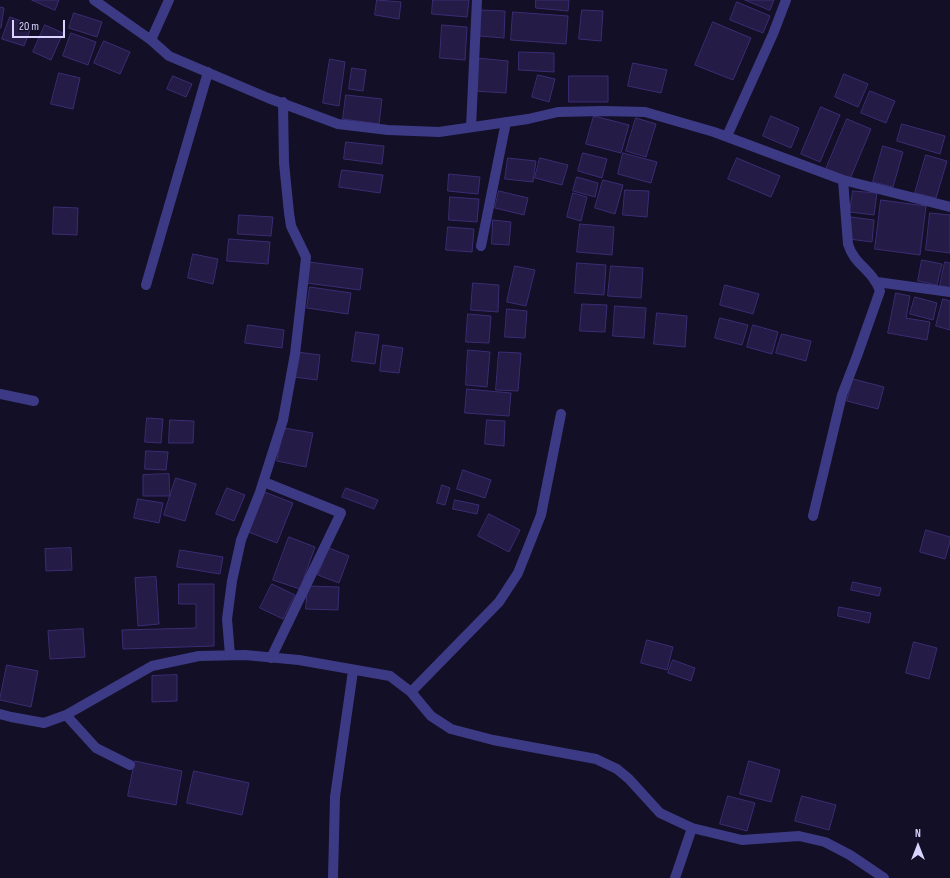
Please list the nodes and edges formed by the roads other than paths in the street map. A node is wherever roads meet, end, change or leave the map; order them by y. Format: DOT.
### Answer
graph roads {
  1 [pos="94,0"];
  2 [pos="169,0"];
  3 [pos="477,0"];
  4 [pos="786,0"];
  5 [pos="151,40"];
  6 [pos="208,72"];
  7 [pos="283,102"];
  8 [pos="506,122"];
  9 [pos="471,127"];
  10 [pos="727,136"];
  11 [pos="844,180"];
  12 [pos="950,207"];
  13 [pos="481,246"];
  14 [pos="877,282"];
  15 [pos="146,285"];
  16 [pos="950,292"];
  17 [pos="0,394"];
  18 [pos="34,401"];
  19 [pos="561,414"];
  20 [pos="264,482"];
  21 [pos="813,516"];
  22 [pos="230,655"];
  23 [pos="271,658"];
  24 [pos="353,671"];
  25 [pos="411,692"];
  26 [pos="0,714"];
  27 [pos="66,715"];
  28 [pos="130,765"];
  29 [pos="692,828"];
  30 [pos="333,878"];
  31 [pos="675,878"];
  32 [pos="884,878"];
  1 -- 5 [label="street"];
  2 -- 5 [label="street"];
  3 -- 9 [label="street"];
  4 -- 10 [label="street"];
  5 -- 6 [label="street"];
  6 -- 7 [label="street"];
  6 -- 15 [label="street"];
  7 -- 9 [label="street"];
  7 -- 20 [label="street"];
  8 -- 9 [label="street"];
  8 -- 10 [label="street"];
  8 -- 13 [label="street"];
  10 -- 11 [label="street"];
  11 -- 12 [label="street"];
  11 -- 14 [label="street"];
  14 -- 16 [label="street"];
  14 -- 21 [label="street"];
  17 -- 18 [label="street"];
  19 -- 25 [label="street"];
  20 -- 22 [label="street"];
  20 -- 23 [label="street"];
  22 -- 23 [label="street"];
  22 -- 27 [label="street"];
  23 -- 24 [label="street"];
  24 -- 25 [label="street"];
  24 -- 30 [label="street"];
  25 -- 29 [label="street"];
  26 -- 27 [label="street"];
  27 -- 28 [label="street"];
  29 -- 31 [label="street"];
  29 -- 32 [label="street"];
}
